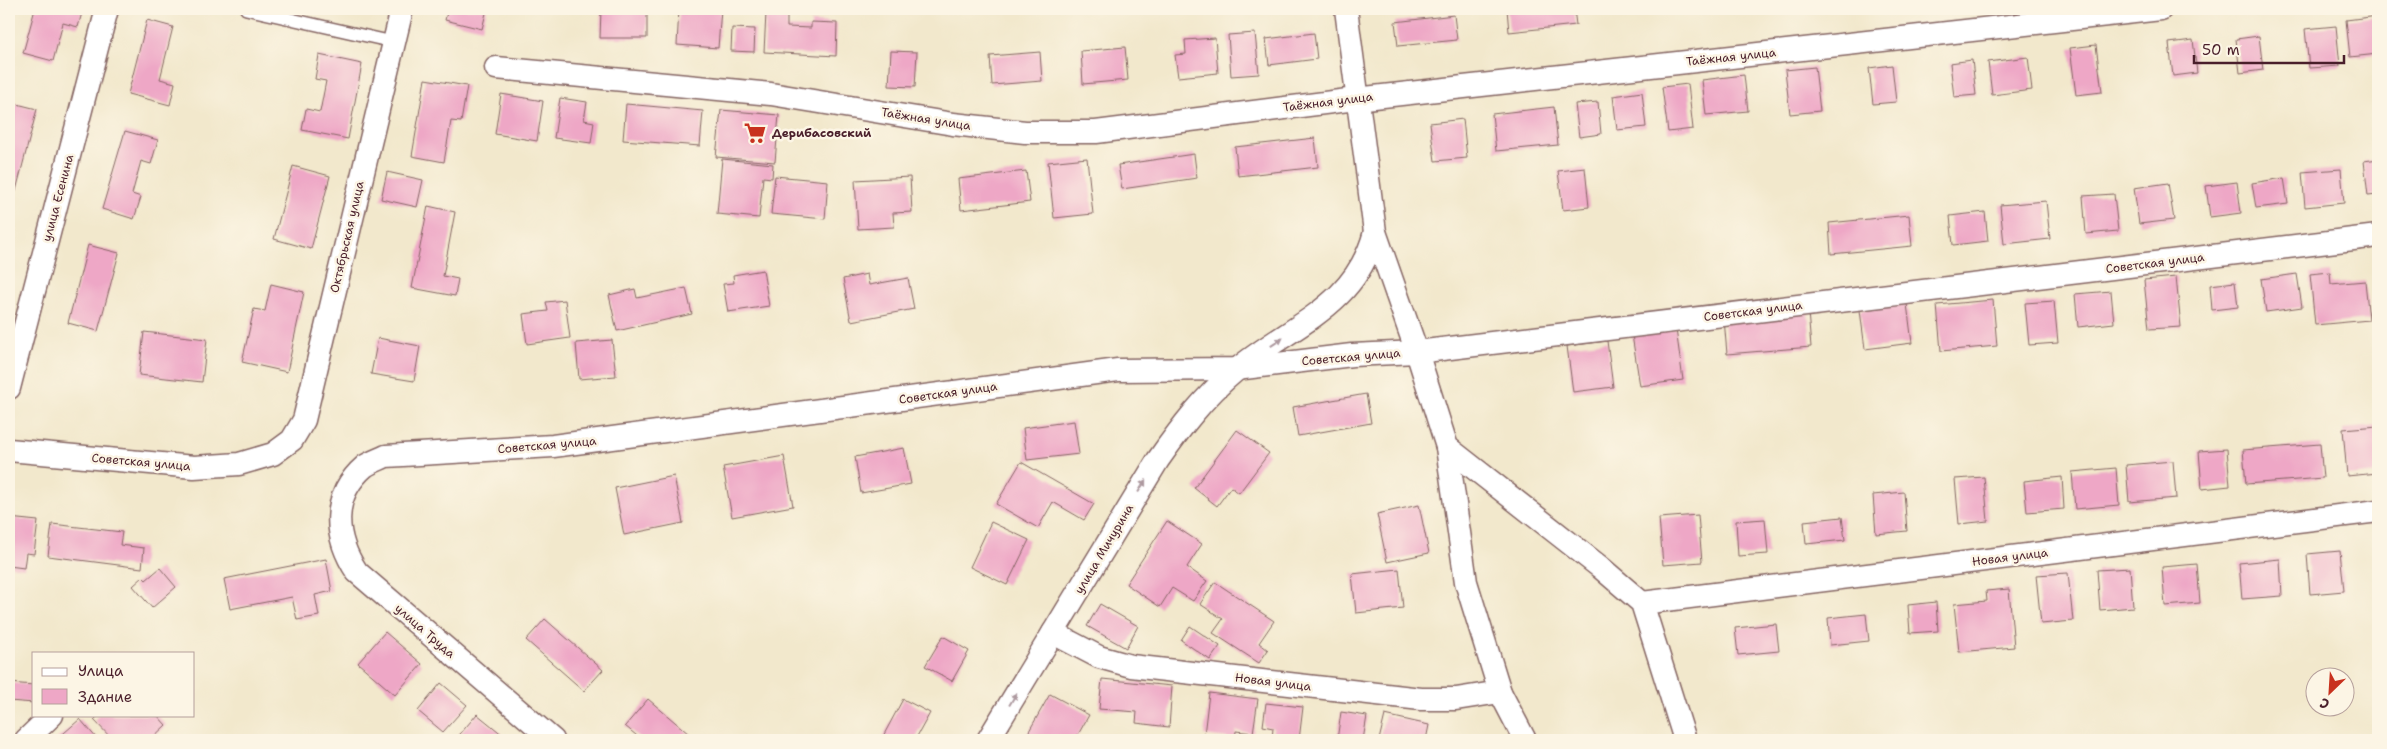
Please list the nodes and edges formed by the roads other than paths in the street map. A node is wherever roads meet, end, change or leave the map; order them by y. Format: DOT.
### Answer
graph roads {
  1 [pos="107,9"];
  2 [pos="246,9"];
  3 [pos="402,9"];
  4 [pos="1346,9"];
  5 [pos="2161,9"];
  6 [pos="393,42"];
  7 [pos="496,68"];
  8 [pos="1356,99"];
  9 [pos="1375,232"];
  10 [pos="2378,236"];
  11 [pos="1417,352"];
  12 [pos="1236,370"];
  13 [pos="9,388"];
  14 [pos="1446,447"];
  15 [pos="9,450"];
  16 [pos="273,454"];
  17 [pos="342,499"];
  18 [pos="2378,511"];
  19 [pos="1642,603"];
  20 [pos="1053,633"];
  21 [pos="1500,692"];
  22 [pos="51,716"];
  23 [pos="26,740"];
  24 [pos="553,740"];
  25 [pos="988,740"];
  26 [pos="1525,740"];
  27 [pos="1685,740"];
  1 -- 13 [label="street, улица Есенина"];
  2 -- 6 [label="lane"];
  3 -- 6 [label="street, Октябрьская улица"];
  4 -- 8 [label="street"];
  5 -- 8 [label="street, Таёжная улица"];
  6 -- 16 [label="street, Октябрьская улица"];
  7 -- 8 [label="street, Таёжная улица"];
  8 -- 9 [label="street"];
  9 -- 11 [label="street"];
  12 -- 9 [label="street, улица Мичурина, one-way"];
  10 -- 11 [label="street, Советская улица"];
  11 -- 12 [label="street, Советская улица"];
  11 -- 14 [label="street"];
  12 -- 17 [label="street, Советская улица"];
  20 -- 12 [label="street, улица Мичурина, one-way"];
  14 -- 19 [label="street"];
  14 -- 21 [label="street"];
  15 -- 16 [label="street, Советская улица"];
  17 -- 24 [label="street, улица Труда"];
  18 -- 19 [label="street, Новая улица"];
  19 -- 27 [label="street"];
  20 -- 21 [label="street, Новая улица"];
  25 -- 20 [label="street, улица Мичурина, one-way"];
  21 -- 26 [label="street"];
  22 -- 23 [label="street"];
}
